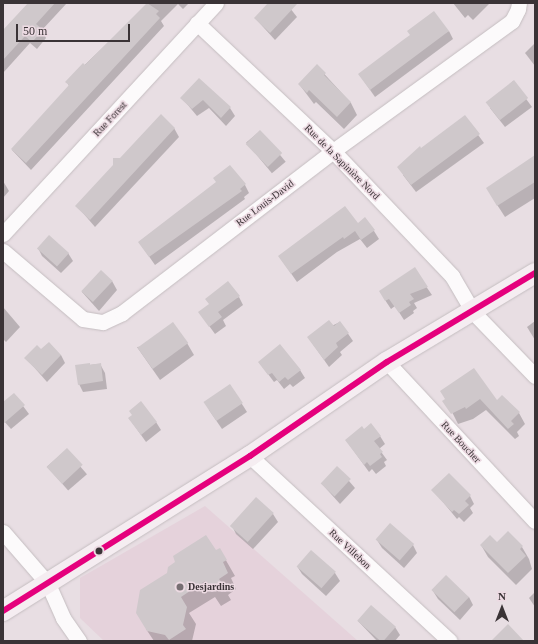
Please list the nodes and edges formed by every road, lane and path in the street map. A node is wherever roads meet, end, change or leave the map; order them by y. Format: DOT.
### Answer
graph roads {
  1 [pos="216,3"];
  2 [pos="519,3"];
  3 [pos="197,23"];
  4 [pos="333,151"];
  5 [pos="3,234"];
  6 [pos="3,251"];
  7 [pos="535,273"];
  8 [pos="473,312"];
  9 [pos="387,362"];
  10 [pos="535,376"];
  11 [pos="250,456"];
  12 [pos="535,521"];
  13 [pos="3,532"];
  14 [pos="48,584"];
  15 [pos="3,611"];
  16 [pos="79,641"];
  17 [pos="450,641"];
  1 -- 3 [label="street, Rue Forest"];
  2 -- 4 [label="street, Rue Louis-David"];
  3 -- 4 [label="street, Rue de la Sapinière Nord"];
  3 -- 5 [label="street, Rue Forest"];
  4 -- 6 [label="street, Rue Louis-David"];
  4 -- 8 [label="street, Rue de la Sapinière Nord"];
  7 -- 8 [label="main road"];
  8 -- 9 [label="main road"];
  8 -- 10 [label="street, Rue de la Sapinière Nord"];
  9 -- 11 [label="main road"];
  9 -- 12 [label="street, Rue Boucher"];
  11 -- 14 [label="main road"];
  11 -- 17 [label="street, Rue Villebon"];
  13 -- 14 [label="street"];
  14 -- 15 [label="main road"];
  14 -- 16 [label="street"];
}
